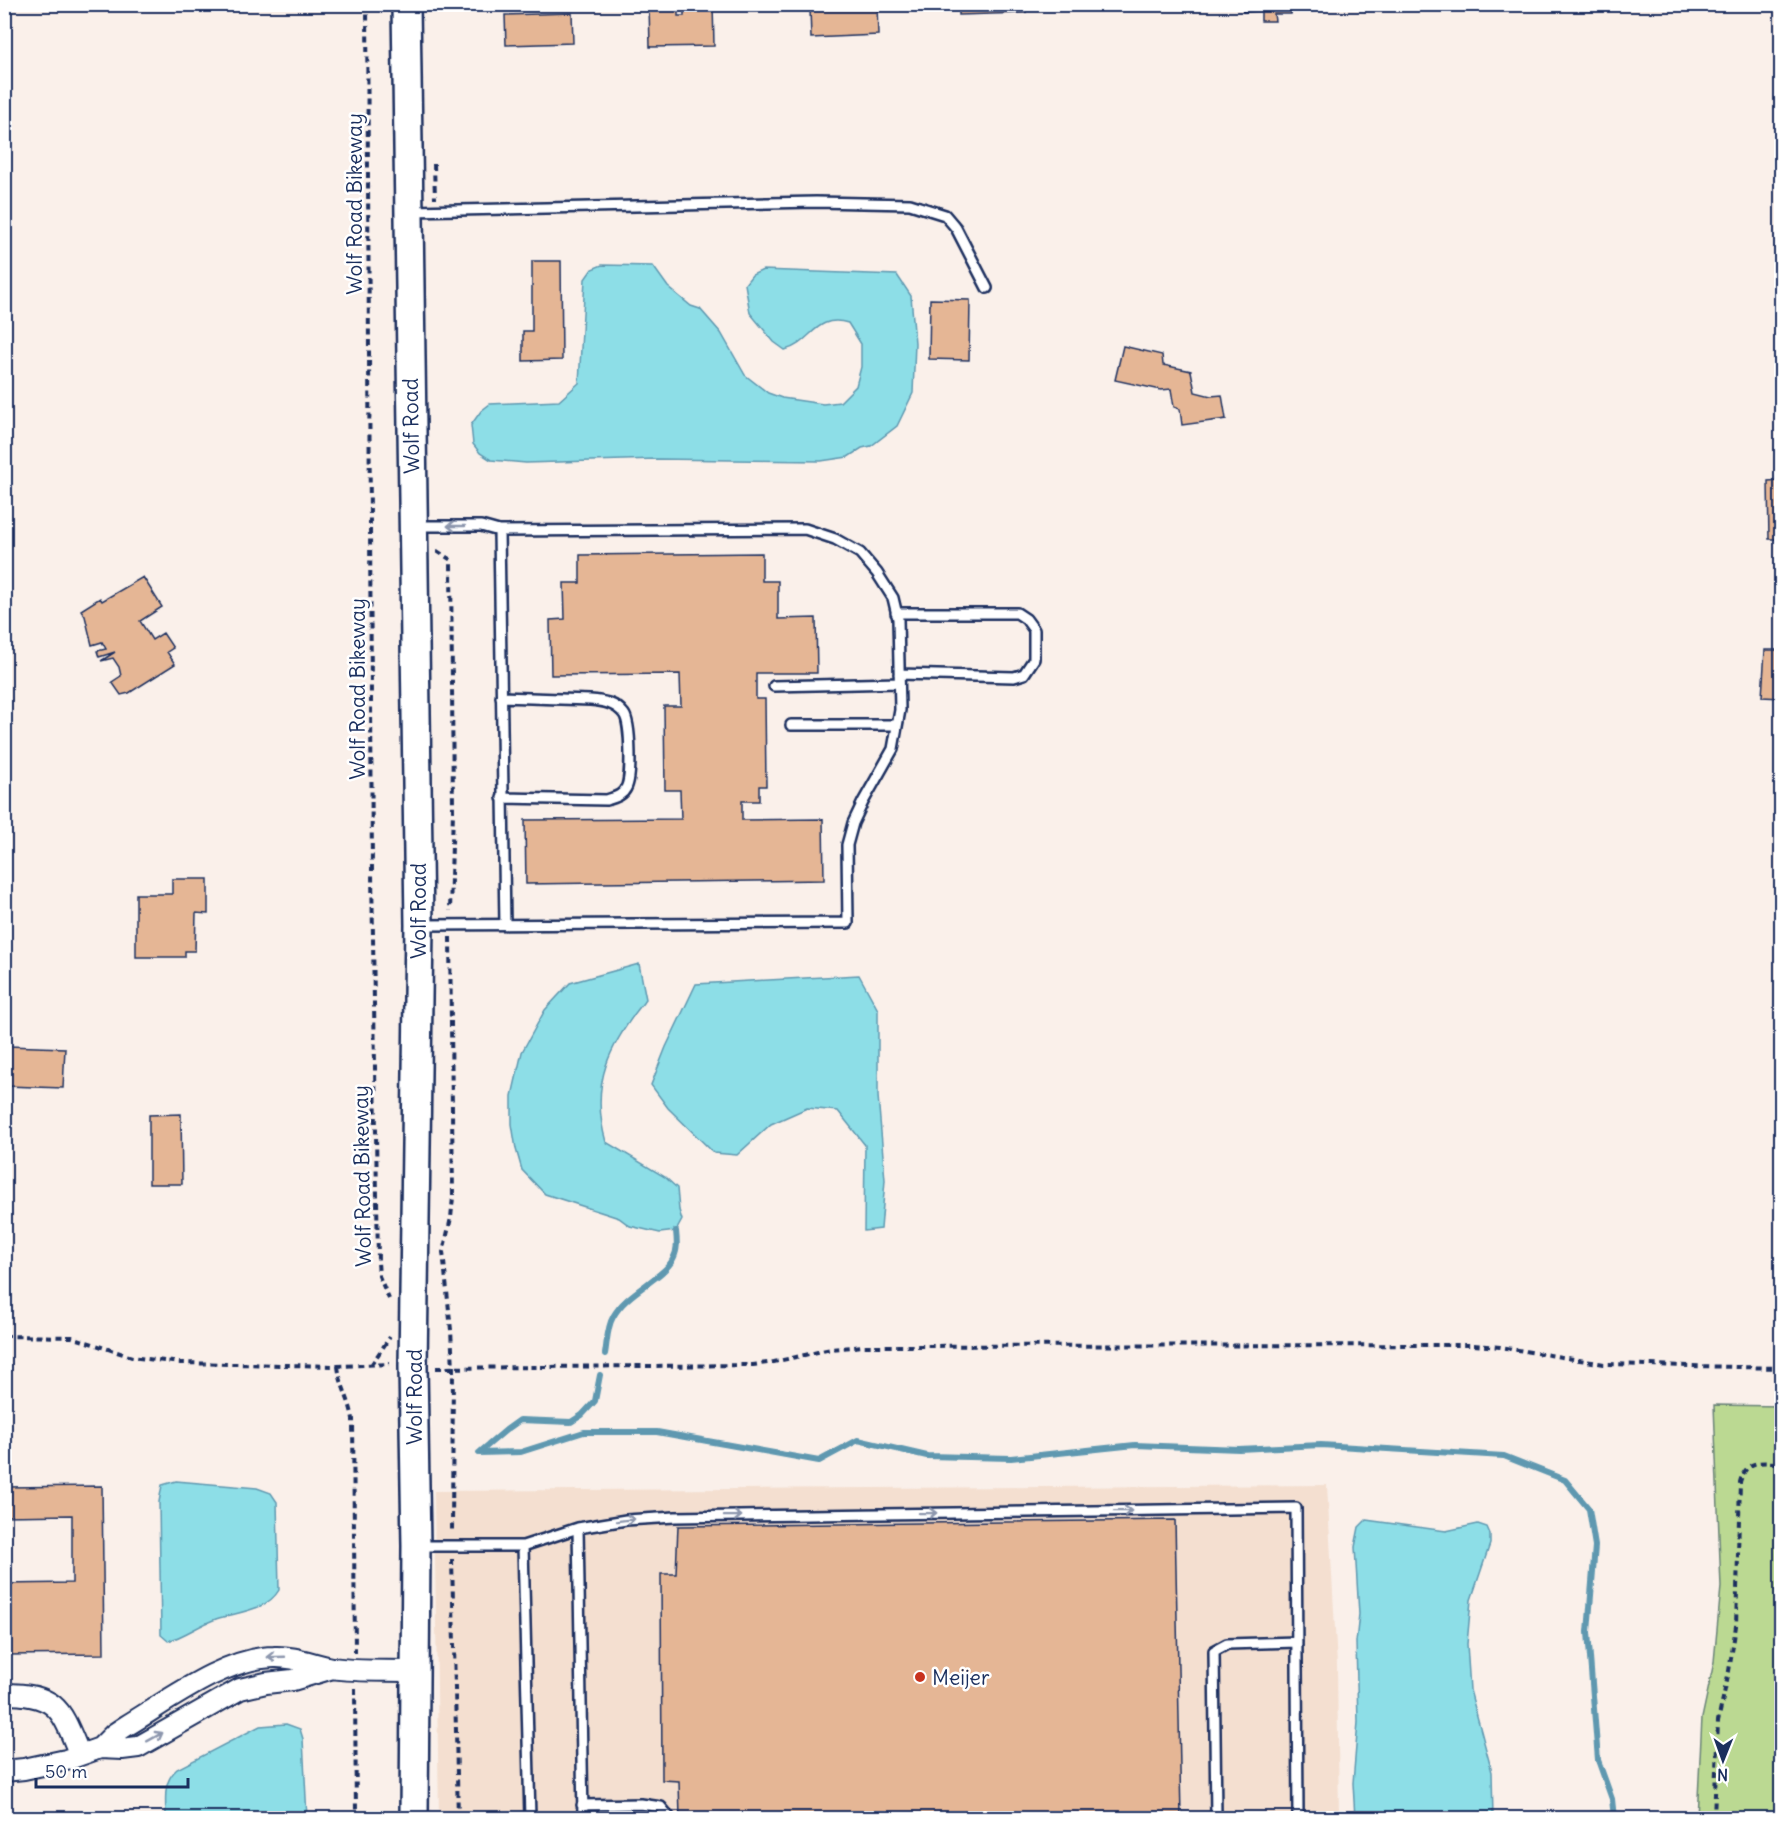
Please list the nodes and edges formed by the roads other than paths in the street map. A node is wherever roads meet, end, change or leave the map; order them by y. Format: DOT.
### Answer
graph roads {
  1 [pos="406,4"];
  2 [pos="408,212"];
  3 [pos="987,288"];
  4 [pos="413,526"];
  5 [pos="499,531"];
  6 [pos="896,613"];
  7 [pos="899,679"];
  8 [pos="774,686"];
  9 [pos="501,697"];
  10 [pos="791,725"];
  11 [pos="897,725"];
  12 [pos="502,798"];
  13 [pos="505,924"];
  14 [pos="419,925"];
  15 [pos="578,1528"];
  16 [pos="416,1546"];
  17 [pos="524,1546"];
  18 [pos="1297,1642"];
  19 [pos="414,1671"];
  20 [pos="4,1694"];
  21 [pos="80,1755"];
  22 [pos="4,1771"];
  23 [pos="582,1805"];
  24 [pos="414,1818"];
  25 [pos="530,1818"];
  26 [pos="583,1818"];
  27 [pos="670,1818"];
  28 [pos="1216,1818"];
  29 [pos="1298,1818"];
  1 -- 2 [label="main road, Wolf Road"];
  2 -- 3 [label="lane"];
  2 -- 4 [label="main road, Wolf Road"];
  5 -- 4 [label="lane, one-way"];
  4 -- 14 [label="main road, Wolf Road"];
  5 -- 6 [label="lane"];
  5 -- 9 [label="lane"];
  6 -- 7 [label="lane"];
  6 -- 7 [label="lane"];
  7 -- 8 [label="lane"];
  7 -- 11 [label="lane"];
  9 -- 12 [label="lane"];
  9 -- 12 [label="lane"];
  10 -- 11 [label="lane"];
  11 -- 13 [label="lane"];
  12 -- 13 [label="lane"];
  13 -- 14 [label="lane"];
  14 -- 16 [label="main road, Wolf Road"];
  15 -- 17 [label="lane"];
  15 -- 18 [label="lane, one-way"];
  15 -- 23 [label="lane"];
  16 -- 17 [label="lane"];
  16 -- 19 [label="main road, Wolf Road"];
  17 -- 25 [label="lane"];
  18 -- 28 [label="lane"];
  18 -- 29 [label="lane"];
  19 -- 21 [label="street"];
  19 -- 24 [label="main road, Wolf Road"];
  20 -- 21 [label="street"];
  21 -- 22 [label="street"];
  23 -- 26 [label="lane"];
  23 -- 27 [label="lane"];
}
